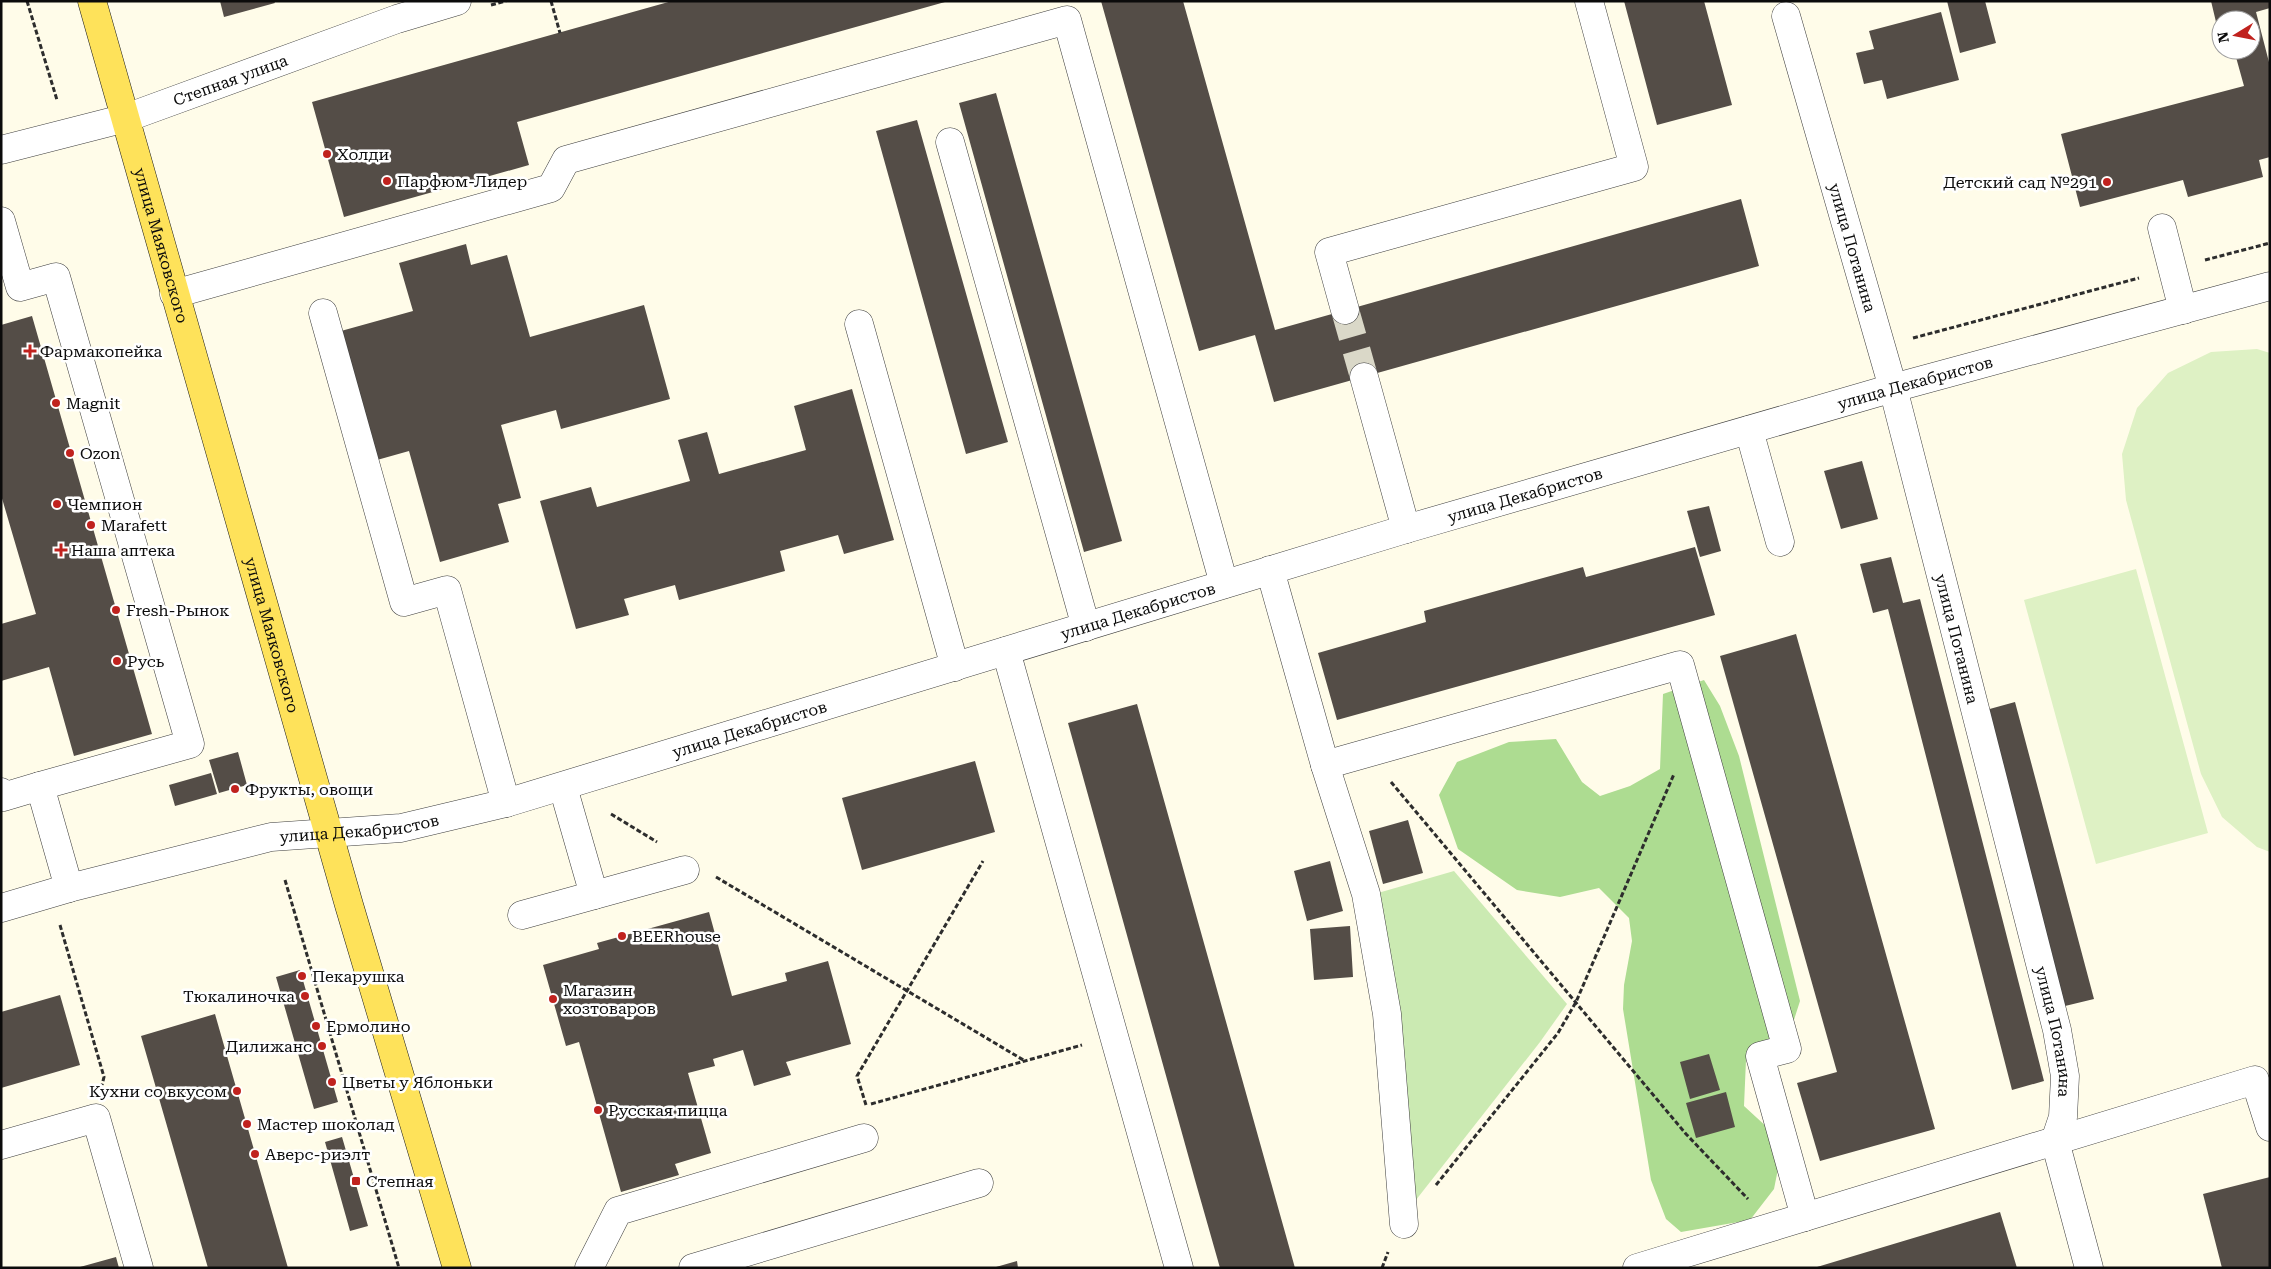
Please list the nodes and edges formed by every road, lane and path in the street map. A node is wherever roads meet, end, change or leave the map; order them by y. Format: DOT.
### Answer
graph roads {
  1 [pos="26,1"];
  2 [pos="92,1"];
  3 [pos="457,1"];
  4 [pos="551,1"];
  5 [pos="1589,1"];
  6 [pos="394,10"];
  7 [pos="1786,16"];
  8 [pos="560,32"];
  9 [pos="126,118"];
  10 [pos="66,135"];
  11 [pos="950,142"];
  12 [pos="1,150"];
  13 [pos="1,222"];
  14 [pos="2162,228"];
  15 [pos="2270,243"];
  16 [pos="2173,269"];
  17 [pos="2270,286"];
  18 [pos="11,290"];
  19 [pos="174,294"];
  20 [pos="1346,310"];
  21 [pos="2183,310"];
  22 [pos="323,313"];
  23 [pos="859,324"];
  24 [pos="1881,346"];
  25 [pos="1364,377"];
  26 [pos="1893,388"];
  27 [pos="1749,430"];
  28 [pos="1406,529"];
  29 [pos="1780,542"];
  30 [pos="1270,570"];
  31 [pos="1224,584"];
  32 [pos="1086,627"];
  33 [pos="1006,651"];
  34 [pos="954,667"];
  35 [pos="1696,723"];
  36 [pos="1367,753"];
  37 [pos="1325,765"];
  38 [pos="40,786"];
  39 [pos="563,787"];
  40 [pos="1,792"];
  41 [pos="506,803"];
  42 [pos="611,814"];
  43 [pos="328,834"];
  44 [pos="660,843"];
  45 [pos="983,861"];
  46 [pos="698,872"];
  47 [pos="285,880"];
  48 [pos="60,890"];
  49 [pos="594,896"];
  50 [pos="1,908"];
  51 [pos="522,915"];
  52 [pos="907,990"];
  53 [pos="1576,1002"];
  54 [pos="1114,1036"];
  55 [pos="1025,1061"];
  56 [pos="104,1077"];
  57 [pos="866,1105"];
  58 [pos="858,1108"];
  59 [pos="2270,1127"];
  60 [pos="864,1138"];
  61 [pos="2055,1141"];
  62 [pos="1,1145"];
  63 [pos="979,1183"];
  64 [pos="1805,1217"];
  65 [pos="1404,1224"];
  66 [pos="1774,1226"];
  67 [pos="139,1268"];
  68 [pos="399,1268"];
  69 [pos="457,1268"];
  70 [pos="589,1268"];
  71 [pos="693,1268"];
  72 [pos="1179,1268"];
  73 [pos="1382,1268"];
  74 [pos="1638,1268"];
  75 [pos="2089,1268"];
  1 -- 10 [label="path"];
  2 -- 9 [label="main road, улица Маяковского"];
  3 -- 6 [label="street, Степная улица"];
  4 -- 8 [label="path"];
  5 -- 20 [label="street"];
  6 -- 9 [label="street, Степная улица"];
  7 -- 24 [label="street, улица Потанина"];
  9 -- 10 [label="street, Степная улица"];
  9 -- 19 [label="main road, улица Маяковского"];
  10 -- 12 [label="street, Степная улица"];
  11 -- 32 [label="street"];
  13 -- 18 [label="street"];
  14 -- 16 [label="street"];
  15 -- 16 [label="path"];
  16 -- 21 [label="street"];
  16 -- 24 [label="path"];
  17 -- 21 [label="street, улица Декабристов"];
  18 -- 38 [label="street"];
  19 -- 31 [label="street"];
  19 -- 43 [label="main road, улица Маяковского"];
  21 -- 26 [label="street, улица Декабристов"];
  22 -- 41 [label="street"];
  23 -- 34 [label="street"];
  24 -- 26 [label="street, улица Потанина"];
  25 -- 28 [label="street"];
  26 -- 27 [label="street, улица Декабристов"];
  26 -- 61 [label="street, улица Потанина"];
  27 -- 28 [label="street, улица Декабристов"];
  27 -- 29 [label="street"];
  28 -- 30 [label="street, улица Декабристов"];
  30 -- 31 [label="street, улица Декабристов"];
  30 -- 37 [label="street"];
  31 -- 32 [label="street, улица Декабристов"];
  32 -- 33 [label="street, улица Декабристов"];
  33 -- 34 [label="street, улица Декабристов"];
  33 -- 54 [label="street"];
  34 -- 39 [label="street, улица Декабристов"];
  35 -- 36 [label="street"];
  35 -- 53 [label="path"];
  35 -- 64 [label="street"];
  36 -- 37 [label="street"];
  36 -- 53 [label="path"];
  37 -- 65 [label="street"];
  38 -- 40 [label="street"];
  38 -- 48 [label="street"];
  39 -- 41 [label="street, улица Декабристов"];
  39 -- 49 [label="street"];
  41 -- 43 [label="street, улица Декабристов"];
  42 -- 44 [label="path"];
  43 -- 48 [label="street, улица Декабристов"];
  43 -- 69 [label="main road, улица Маяковского"];
  45 -- 52 [label="path"];
  46 -- 49 [label="street"];
  46 -- 52 [label="path"];
  47 -- 68 [label="path"];
  48 -- 50 [label="street, улица Декабристов"];
  48 -- 56 [label="path"];
  49 -- 51 [label="street"];
  52 -- 55 [label="path"];
  52 -- 57 [label="path"];
  53 -- 65 [label="path"];
  53 -- 66 [label="path"];
  54 -- 55 [label="path"];
  54 -- 72 [label="street"];
  55 -- 57 [label="path"];
  57 -- 58 [label="path"];
  59 -- 61 [label="street"];
  60 -- 70 [label="street"];
  61 -- 64 [label="street"];
  61 -- 75 [label="street"];
  62 -- 67 [label="street"];
  63 -- 71 [label="street"];
  64 -- 66 [label="street"];
  65 -- 73 [label="path"];
  66 -- 74 [label="street"];
}
